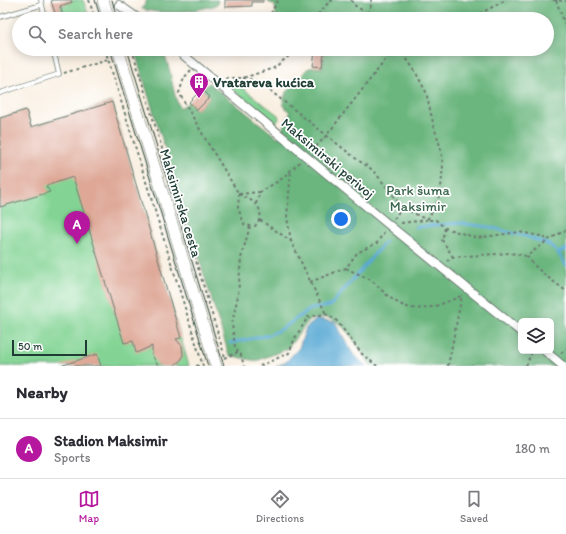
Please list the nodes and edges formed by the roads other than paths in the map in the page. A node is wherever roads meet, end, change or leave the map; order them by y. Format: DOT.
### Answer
graph roads {
  1 [pos="103,0"];
  2 [pos="41,2"];
  3 [pos="119,5"];
  4 [pos="15,12"];
  5 [pos="43,12"];
  6 [pos="107,12"];
  7 [pos="129,12"];
  8 [pos="12,13"];
  9 [pos="0,18"];
  10 [pos="55,56"];
  11 [pos="120,56"];
  12 [pos="184,56"];
  13 [pos="0,93"];
  14 [pos="518,330"];
  15 [pos="549,354"];
  16 [pos="216,366"];
  17 [pos="563,366"];
  1 -- 6 [label="main road"];
  2 -- 4 [label="lane"];
  2 -- 5 [label="lane"];
  3 -- 7 [label="street"];
  8 -- 9 [label="lane"];
  10 -- 13 [label="lane"];
  11 -- 16 [label="main road, Maksimirska cesta"];
  12 -- 14 [label="street, Maksimirski perivoj"];
  15 -- 17 [label="street"];
}
